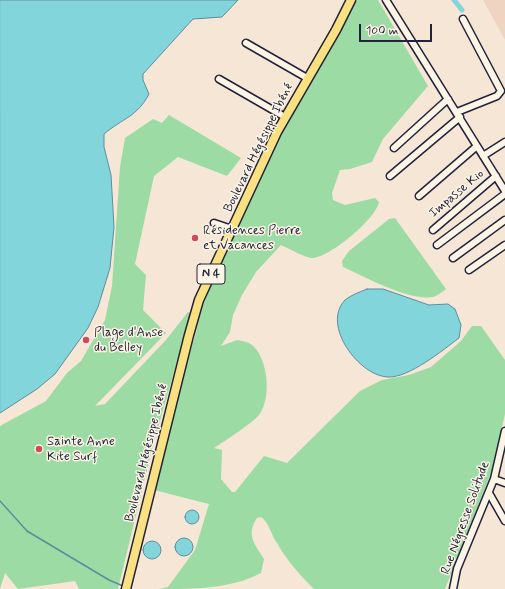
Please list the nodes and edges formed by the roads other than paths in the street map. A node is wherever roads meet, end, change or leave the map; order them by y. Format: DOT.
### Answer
graph roads {
  1 [pos="351,0"];
  2 [pos="386,0"];
  3 [pos="463,19"];
  4 [pos="246,43"];
  5 [pos="307,78"];
  6 [pos="219,79"];
  7 [pos="448,99"];
  8 [pos="458,115"];
  9 [pos="285,117"];
  10 [pos="505,142"];
  11 [pos="477,146"];
  12 [pos="394,148"];
  13 [pos="483,156"];
  14 [pos="390,176"];
  15 [pos="496,176"];
  16 [pos="505,191"];
  17 [pos="505,194"];
  18 [pos="419,196"];
  19 [pos="505,220"];
  20 [pos="214,223"];
  21 [pos="232,229"];
  22 [pos="432,230"];
  23 [pos="437,245"];
  24 [pos="505,245"];
  25 [pos="453,258"];
  26 [pos="469,270"];
  27 [pos="505,430"];
  28 [pos="494,479"];
  29 [pos="505,483"];
  30 [pos="488,493"];
  31 [pos="505,520"];
  32 [pos="126,589"];
  33 [pos="453,589"];
  1 -- 5 [label="main road, Boulevard Hégésippe Ibéné / N 4"];
  2 -- 7 [label="street"];
  3 -- 8 [label="street"];
  4 -- 5 [label="street"];
  5 -- 9 [label="main road, Boulevard Hégésippe Ibéné / N 4"];
  6 -- 9 [label="street"];
  7 -- 8 [label="street"];
  7 -- 12 [label="street"];
  8 -- 11 [label="street"];
  8 -- 14 [label="street"];
  9 -- 21 [label="main road, Boulevard Hégésippe Ibéné / N 4"];
  10 -- 13 [label="street"];
  11 -- 13 [label="street"];
  11 -- 18 [label="street"];
  13 -- 15 [label="street"];
  15 -- 16 [label="street"];
  15 -- 22 [label="street, Impasse Kio"];
  17 -- 23 [label="street"];
  19 -- 25 [label="street"];
  20 -- 21 [label="street"];
  21 -- 32 [label="main road, Boulevard Hégésippe Ibéné / N 4"];
  24 -- 26 [label="street"];
  27 -- 28 [label="street, Rue Négresse Solitude"];
  28 -- 29 [label="street"];
  28 -- 30 [label="street, Rue Négresse Solitude"];
  30 -- 31 [label="street"];
  30 -- 33 [label="street, Rue Négresse Solitude"];
}
